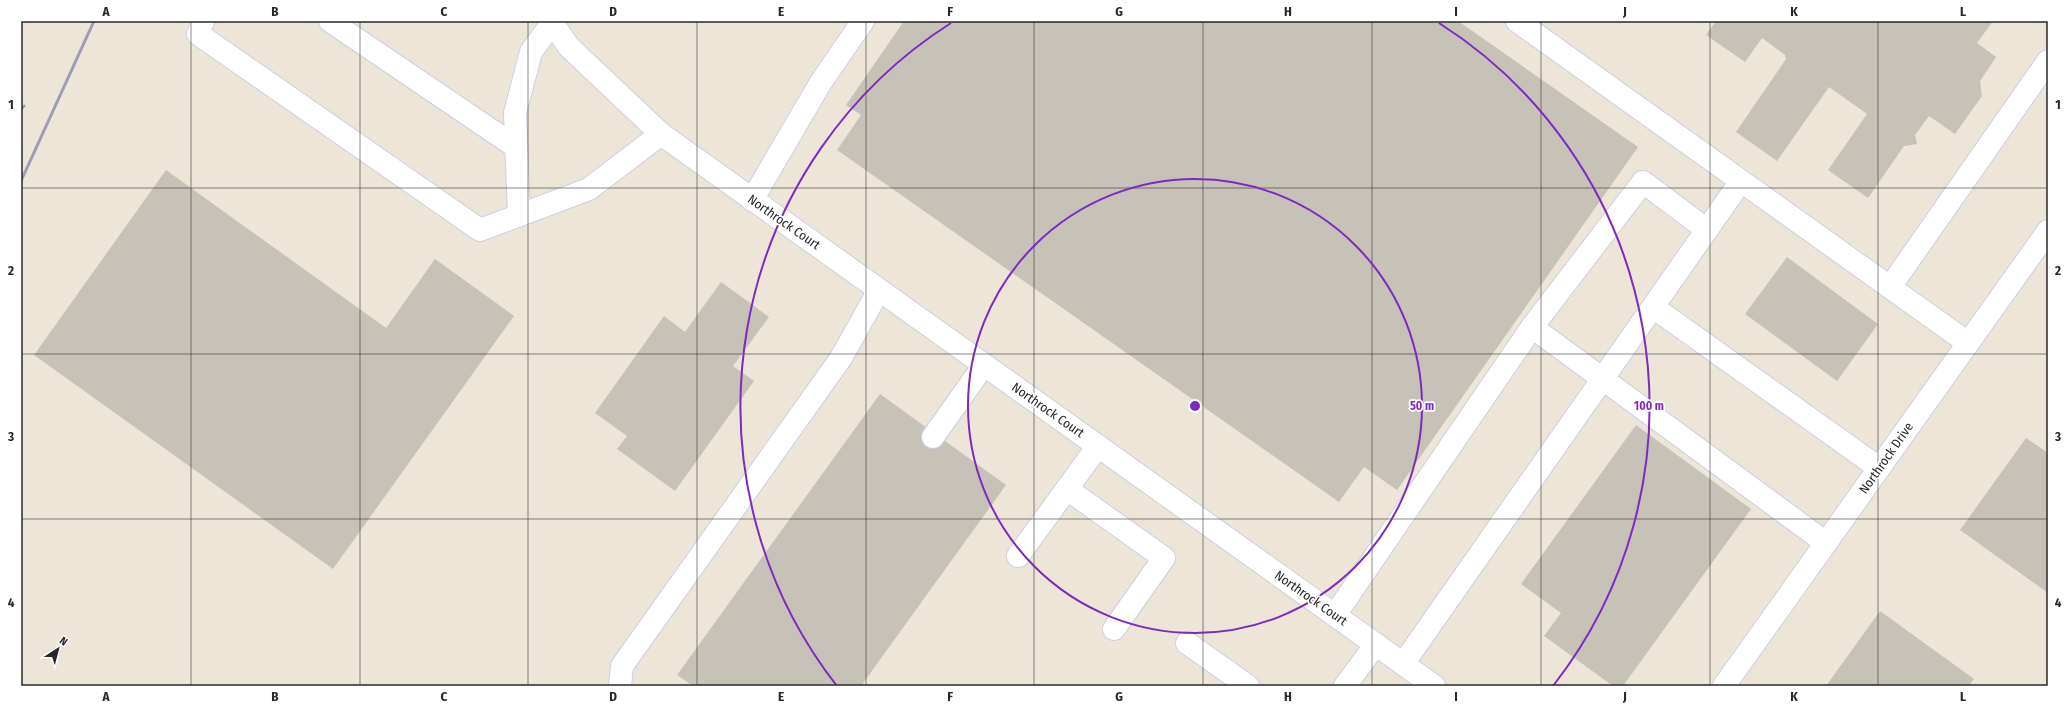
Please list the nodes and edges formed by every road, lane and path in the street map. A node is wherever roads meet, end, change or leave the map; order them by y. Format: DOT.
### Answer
graph roads {
  1 [pos="203,21"];
  2 [pos="330,21"];
  3 [pos="863,21"];
  4 [pos="1517,21"];
  5 [pos="552,22"];
  6 [pos="2048,61"];
  7 [pos="661,134"];
  8 [pos="516,147"];
  9 [pos="1741,181"];
  10 [pos="752,200"];
  11 [pos="519,215"];
  12 [pos="1707,230"];
  13 [pos="2048,231"];
  14 [pos="1890,287"];
  15 [pos="879,290"];
  16 [pos="1653,307"];
  17 [pos="1532,327"];
  18 [pos="1968,343"];
  19 [pos="984,365"];
  20 [pos="1603,379"];
  21 [pos="933,437"];
  22 [pos="1098,446"];
  23 [pos="1879,468"];
  24 [pos="1066,489"];
  25 [pos="1826,543"];
  26 [pos="1018,556"];
  27 [pos="1335,615"];
  28 [pos="1114,629"];
  29 [pos="1187,643"];
  30 [pos="1376,644"];
  31 [pos="1403,664"];
  32 [pos="620,686"];
  33 [pos="1248,686"];
  34 [pos="1346,686"];
  35 [pos="1434,686"];
  36 [pos="1724,686"];
  1 -- 11 [label="street"];
  2 -- 8 [label="street"];
  3 -- 10 [label="street"];
  4 -- 9 [label="street"];
  5 -- 7 [label="street, Northrock Court"];
  5 -- 8 [label="street"];
  6 -- 14 [label="street"];
  7 -- 10 [label="street, Northrock Court"];
  7 -- 11 [label="street"];
  8 -- 11 [label="street"];
  9 -- 12 [label="street"];
  9 -- 14 [label="street"];
  10 -- 15 [label="street, Northrock Court"];
  12 -- 16 [label="street"];
  12 -- 17 [label="street"];
  13 -- 18 [label="street, Northrock Drive"];
  14 -- 18 [label="street"];
  15 -- 19 [label="street, Northrock Court"];
  15 -- 32 [label="street"];
  16 -- 20 [label="street"];
  16 -- 23 [label="street"];
  17 -- 20 [label="street"];
  17 -- 27 [label="street"];
  18 -- 23 [label="street, Northrock Drive"];
  19 -- 21 [label="street"];
  19 -- 22 [label="street, Northrock Court"];
  20 -- 25 [label="street"];
  20 -- 31 [label="street"];
  22 -- 24 [label="street"];
  22 -- 27 [label="street, Northrock Court"];
  23 -- 25 [label="street, Northrock Drive"];
  24 -- 26 [label="street"];
  24 -- 28 [label="street"];
  25 -- 36 [label="street, Northrock Drive"];
  27 -- 30 [label="street, Northrock Court"];
  29 -- 33 [label="street"];
  30 -- 31 [label="street, Northrock Court"];
  30 -- 34 [label="street"];
  31 -- 35 [label="street, Northrock Court"];
}
